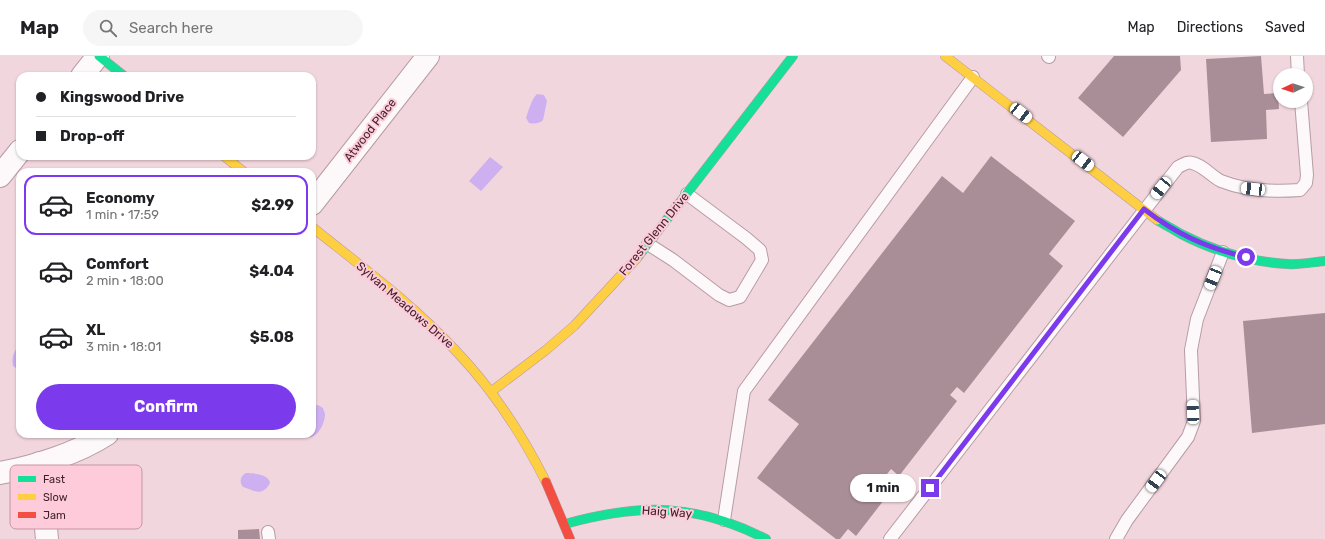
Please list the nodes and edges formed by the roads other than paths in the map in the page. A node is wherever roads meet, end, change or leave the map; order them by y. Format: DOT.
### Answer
graph roads {
  1 [pos="98,56"];
  2 [pos="428,56"];
  3 [pos="793,56"];
  4 [pos="945,56"];
  5 [pos="1297,56"];
  6 [pos="1298,68"];
  7 [pos="85,72"];
  8 [pos="119,72"];
  9 [pos="973,77"];
  10 [pos="1302,108"];
  11 [pos="16,156"];
  12 [pos="229,160"];
  13 [pos="239,168"];
  14 [pos="0,176"];
  15 [pos="687,194"];
  16 [pos="316,199"];
  17 [pos="1144,209"];
  18 [pos="316,230"];
  19 [pos="648,244"];
  20 [pos="1223,252"];
  21 [pos="1325,261"];
  22 [pos="492,391"];
  23 [pos="99,438"];
  24 [pos="40,463"];
  25 [pos="32,465"];
  26 [pos="10,470"];
  27 [pos="0,473"];
  28 [pos="724,520"];
  29 [pos="565,524"];
  30 [pos="46,529"];
  31 [pos="1118,538"];
  32 [pos="47,539"];
  33 [pos="570,539"];
  34 [pos="766,539"];
  35 [pos="890,539"];
  1 -- 7 [label="street"];
  1 -- 8 [label="street"];
  2 -- 16 [label="street, Atwood Place"];
  3 -- 15 [label="street, Forest Glenn Drive"];
  4 -- 9 [label="street"];
  5 -- 6 [label="lane"];
  9 -- 17 [label="street"];
  9 -- 28 [label="lane"];
  10 -- 17 [label="lane"];
  11 -- 14 [label="street"];
  12 -- 13 [label="street"];
  15 -- 19 [label="street, Forest Glenn Drive"];
  15 -- 19 [label="lane"];
  17 -- 20 [label="street"];
  17 -- 35 [label="lane"];
  18 -- 22 [label="street, Sylvan Meadows Drive"];
  19 -- 22 [label="street, Forest Glenn Drive"];
  20 -- 21 [label="street"];
  20 -- 31 [label="lane"];
  22 -- 29 [label="street, Sylvan Meadows Drive"];
  23 -- 24 [label="street"];
  24 -- 25 [label="street"];
  26 -- 27 [label="street"];
  28 -- 29 [label="street, Haig Way"];
  28 -- 34 [label="street, Haig Way"];
  29 -- 33 [label="street, Sylvan Meadows Drive"];
  30 -- 32 [label="street"];
}
